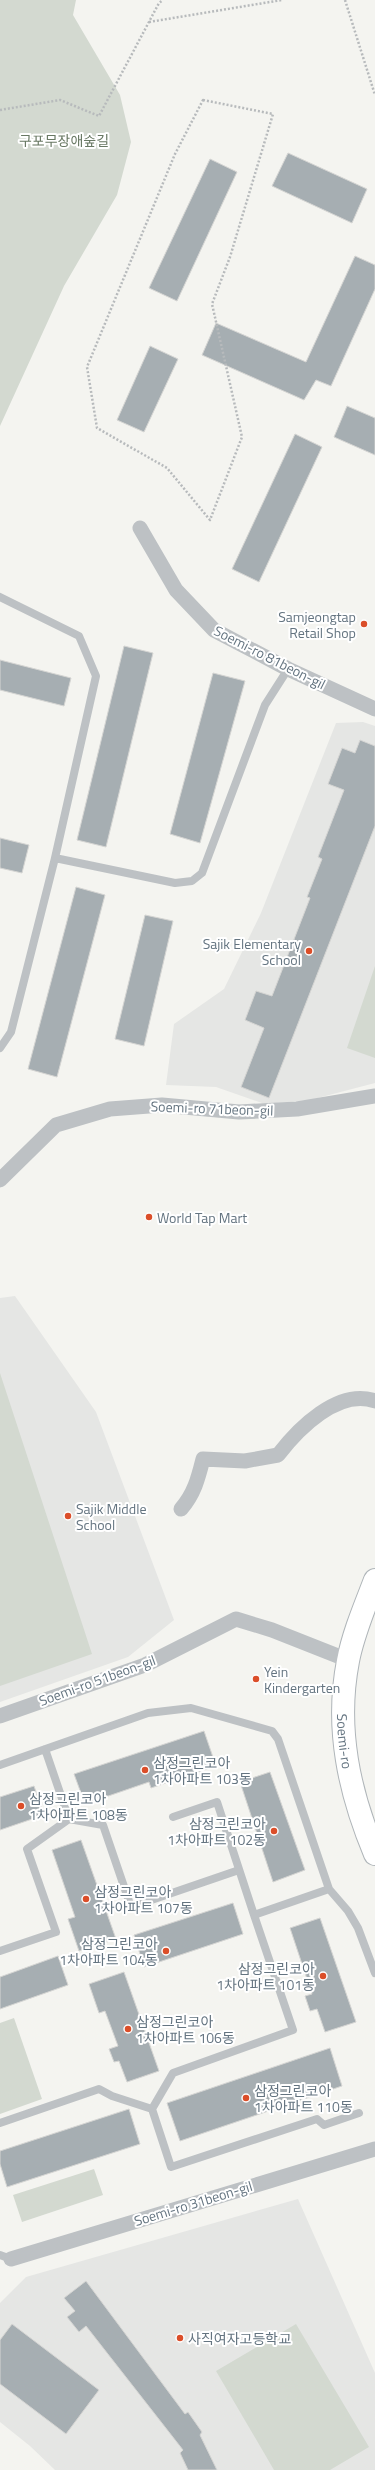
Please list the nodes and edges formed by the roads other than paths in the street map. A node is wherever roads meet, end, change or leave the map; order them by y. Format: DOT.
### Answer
graph roads {
  1 [pos="140,528"];
  2 [pos="0,597"];
  3 [pos="288,669"];
  4 [pos="375,709"];
  5 [pos="55,858"];
  6 [pos="0,1048"];
  7 [pos="375,1096"];
  8 [pos="0,1180"];
  9 [pos="375,1401"];
  10 [pos="181,1509"];
  11 [pos="375,1580"];
  12 [pos="348,1660"];
  13 [pos="0,1716"];
  14 [pos="45,1749"];
  15 [pos="0,1765"];
  16 [pos="174,1817"];
  17 [pos="69,1819"];
  18 [pos="375,1854"];
  19 [pos="239,1870"];
  20 [pos="328,1890"];
  21 [pos="254,1915"];
  22 [pos="0,1951"];
  23 [pos="375,1973"];
  24 [pos="152,2109"];
  25 [pos="359,2113"];
  26 [pos="0,2123"];
  27 [pos="375,2149"];
  28 [pos="6,2257"];
  1 -- 3 [label="street, Soemi-ro 81beon-gil"];
  2 -- 5 [label="lane"];
  3 -- 4 [label="street, Soemi-ro 81beon-gil"];
  3 -- 5 [label="lane"];
  5 -- 6 [label="lane"];
  7 -- 8 [label="street, Soemi-ro 71beon-gil"];
  9 -- 10 [label="street"];
  11 -- 12 [label="main road, Soemi-ro"];
  12 -- 13 [label="street, Soemi-ro 51beon-gil"];
  12 -- 18 [label="main road, Soemi-ro"];
  14 -- 15 [label="lane"];
  14 -- 17 [label="lane"];
  14 -- 20 [label="lane"];
  16 -- 19 [label="lane"];
  17 -- 19 [label="lane"];
  17 -- 22 [label="lane"];
  19 -- 21 [label="lane"];
  20 -- 21 [label="lane"];
  20 -- 23 [label="lane"];
  21 -- 24 [label="lane"];
  24 -- 25 [label="lane"];
  24 -- 26 [label="lane"];
  27 -- 28 [label="street, Soemi-ro 31beon-gil"];
}
